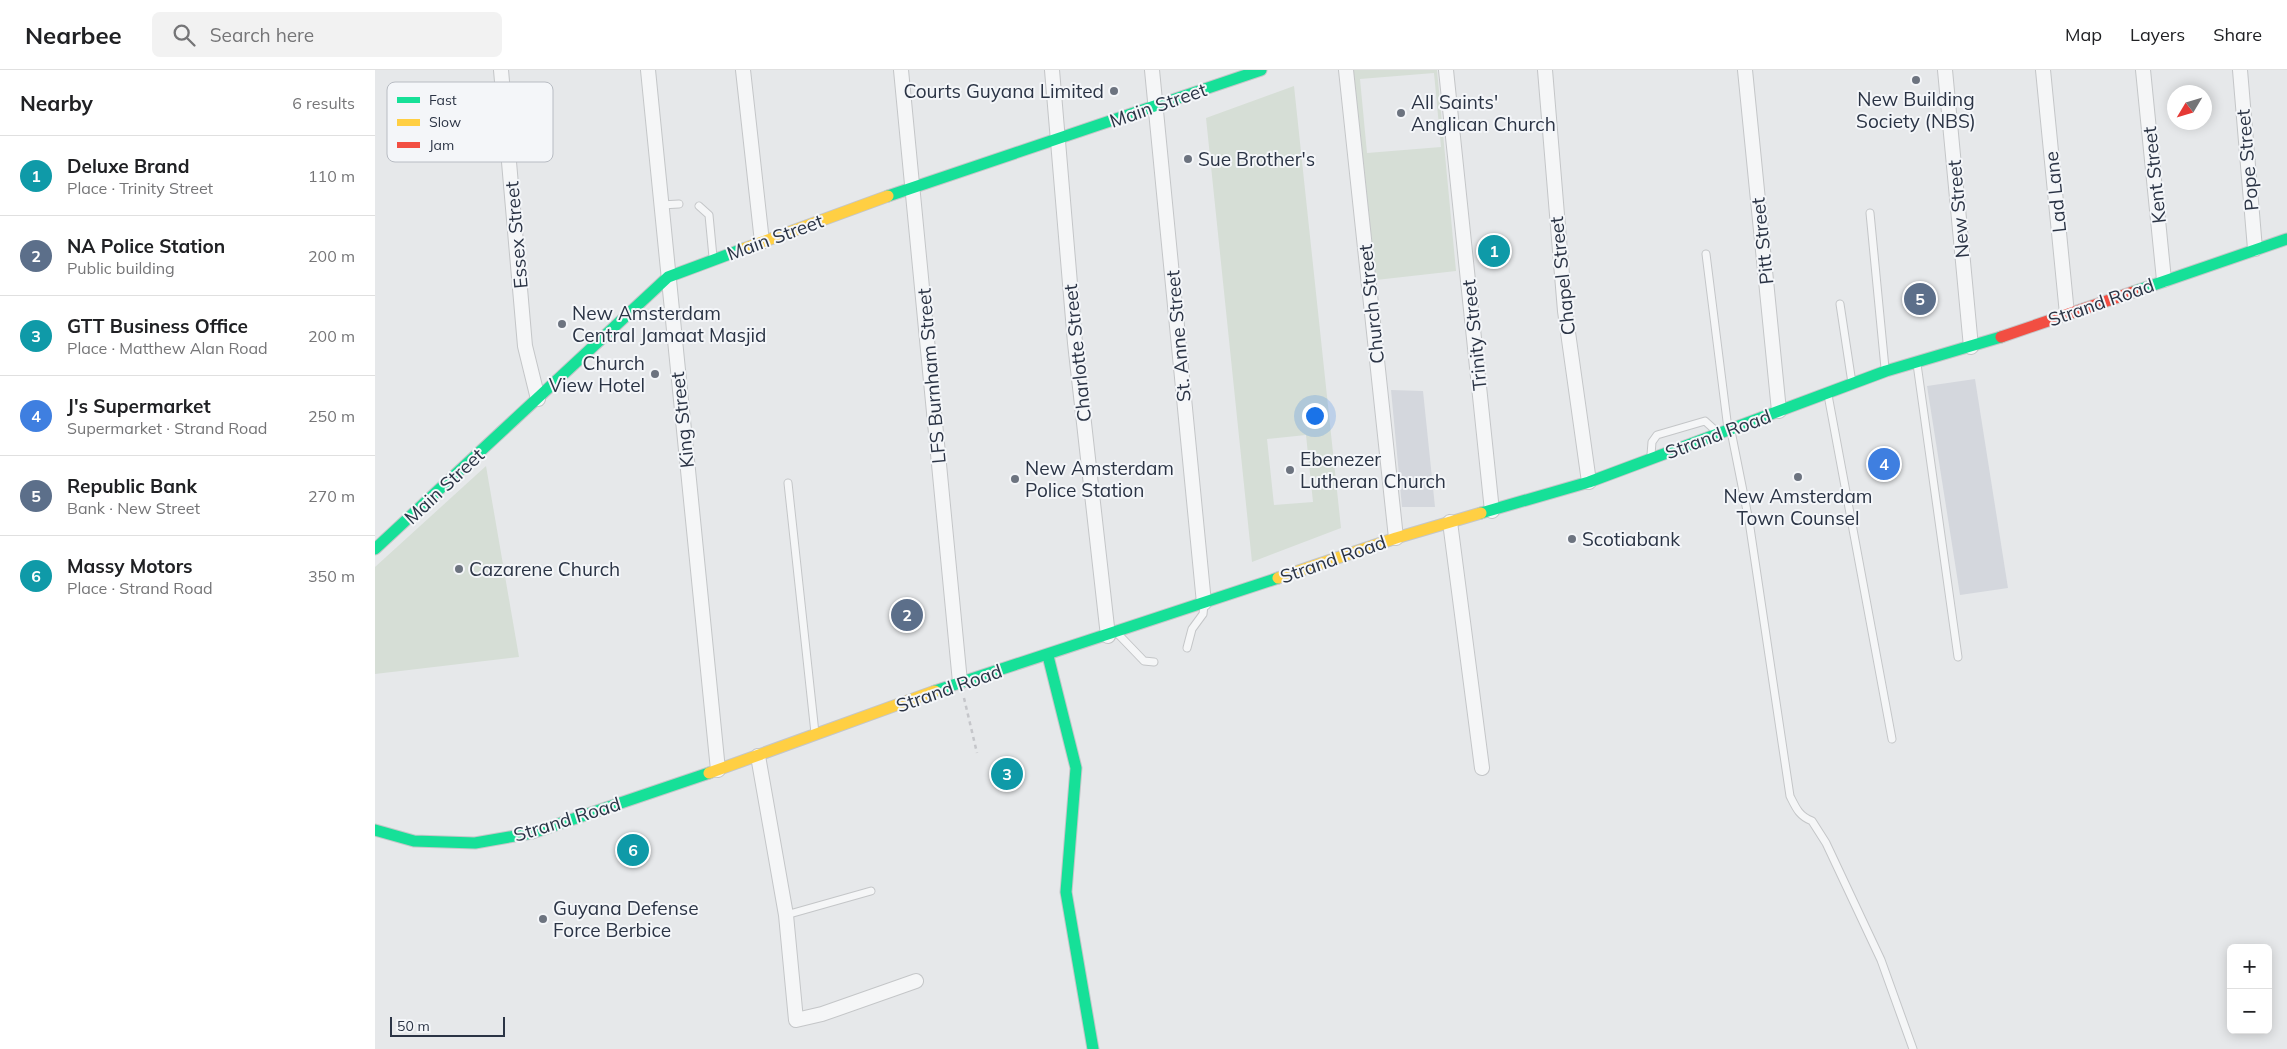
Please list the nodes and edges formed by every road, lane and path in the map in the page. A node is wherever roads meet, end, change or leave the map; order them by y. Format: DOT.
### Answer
graph roads {
  1 [pos="648,70"];
  2 [pos="743,70"];
  3 [pos="901,70"];
  4 [pos="1052,70"];
  5 [pos="1152,70"];
  6 [pos="1346,70"];
  7 [pos="1446,70"];
  8 [pos="1545,70"];
  9 [pos="1745,70"];
  10 [pos="1945,70"];
  11 [pos="2043,70"];
  12 [pos="2143,70"];
  13 [pos="2240,70"];
  14 [pos="1255,71"];
  15 [pos="1156,105"];
  16 [pos="1059,139"];
  17 [pos="509,162"];
  18 [pos="913,186"];
  19 [pos="679,204"];
  20 [pos="661,205"];
  21 [pos="699,206"];
  22 [pos="1870,213"];
  23 [pos="2287,239"];
  24 [pos="763,242"];
  25 [pos="2255,249"];
  26 [pos="1706,254"];
  27 [pos="713,260"];
  28 [pos="668,277"];
  29 [pos="2164,280"];
  30 [pos="1840,304"];
  31 [pos="2067,314"];
  32 [pos="1971,347"];
  33 [pos="1917,364"];
  34 [pos="1886,371"];
  35 [pos="1852,383"];
  36 [pos="1828,392"];
  37 [pos="538,399"];
  38 [pos="1779,411"];
  39 [pos="1726,430"];
  40 [pos="1651,458"];
  41 [pos="1589,482"];
  42 [pos="788,483"];
  43 [pos="1492,512"];
  44 [pos="1450,522"];
  45 [pos="1396,538"];
  46 [pos="375,549"];
  47 [pos="1204,602"];
  48 [pos="1112,634"];
  49 [pos="1187,648"];
  50 [pos="1048,656"];
  51 [pos="1958,657"];
  52 [pos="1154,662"];
  53 [pos="960,682"];
  54 [pos="815,736"];
  55 [pos="1892,740"];
  56 [pos="977,753"];
  57 [pos="758,756"];
  58 [pos="1482,768"];
  59 [pos="718,770"];
  60 [pos="375,830"];
  61 [pos="871,891"];
  62 [pos="786,916"];
  63 [pos="916,981"];
  64 [pos="1093,1049"];
  65 [pos="1913,1049"];
  1 -- 20 [label="street, King Street"];
  2 -- 24 [label="street"];
  3 -- 18 [label="street, LFS Burnham Street"];
  4 -- 16 [label="street, Charlotte Street"];
  5 -- 15 [label="street, St. Anne Street"];
  6 -- 45 [label="street, Church Street"];
  7 -- 43 [label="street, Trinity Street"];
  8 -- 41 [label="street, Chapel Street"];
  9 -- 38 [label="street, Pitt Street"];
  10 -- 32 [label="street, New Street"];
  11 -- 31 [label="street, Lad Lane"];
  12 -- 29 [label="street, Kent Street"];
  13 -- 25 [label="street, Pope Street"];
  14 -- 15 [label="street, Main Street"];
  15 -- 16 [label="street, Main Street"];
  15 -- 47 [label="street, St. Anne Street"];
  16 -- 18 [label="street, Main Street"];
  16 -- 48 [label="street, Charlotte Street"];
  17 -- 37 [label="street, Essex Street"];
  18 -- 24 [label="street, Main Street"];
  18 -- 53 [label="street, LFS Burnham Street"];
  19 -- 20 [label="lane"];
  20 -- 28 [label="street, King Street"];
  21 -- 27 [label="lane"];
  22 -- 34 [label="lane"];
  23 -- 25 [label="street, Strand Road"];
  24 -- 27 [label="street, Main Street"];
  25 -- 29 [label="street, Strand Road"];
  26 -- 39 [label="lane"];
  27 -- 28 [label="street, Main Street"];
  28 -- 37 [label="street, Main Street"];
  28 -- 59 [label="street, King Street"];
  29 -- 31 [label="street, Strand Road"];
  30 -- 35 [label="lane"];
  31 -- 32 [label="street, Strand Road"];
  32 -- 33 [label="street, Strand Road"];
  33 -- 34 [label="street, Strand Road"];
  33 -- 51 [label="lane"];
  34 -- 35 [label="street, Strand Road"];
  35 -- 36 [label="street, Strand Road"];
  36 -- 38 [label="street, Strand Road"];
  36 -- 55 [label="lane"];
  37 -- 46 [label="street, Main Street"];
  38 -- 39 [label="street, Strand Road"];
  39 -- 40 [label="street, Strand Road"];
  39 -- 40 [label="lane"];
  39 -- 65 [label="lane"];
  40 -- 41 [label="street, Strand Road"];
  41 -- 43 [label="street, Strand Road"];
  42 -- 54 [label="lane"];
  43 -- 44 [label="street, Strand Road"];
  44 -- 45 [label="street, Strand Road"];
  44 -- 58 [label="street"];
  45 -- 47 [label="street, Strand Road"];
  47 -- 48 [label="street, Strand Road"];
  47 -- 49 [label="lane"];
  48 -- 50 [label="street, Strand Road"];
  48 -- 52 [label="lane"];
  50 -- 53 [label="street, Strand Road"];
  50 -- 64 [label="street"];
  53 -- 54 [label="street, Strand Road"];
  53 -- 56 [label="path"];
  54 -- 57 [label="street, Strand Road"];
  57 -- 59 [label="street, Strand Road"];
  57 -- 62 [label="street"];
  59 -- 60 [label="street, Strand Road"];
  61 -- 62 [label="lane"];
  62 -- 63 [label="street"];
}
